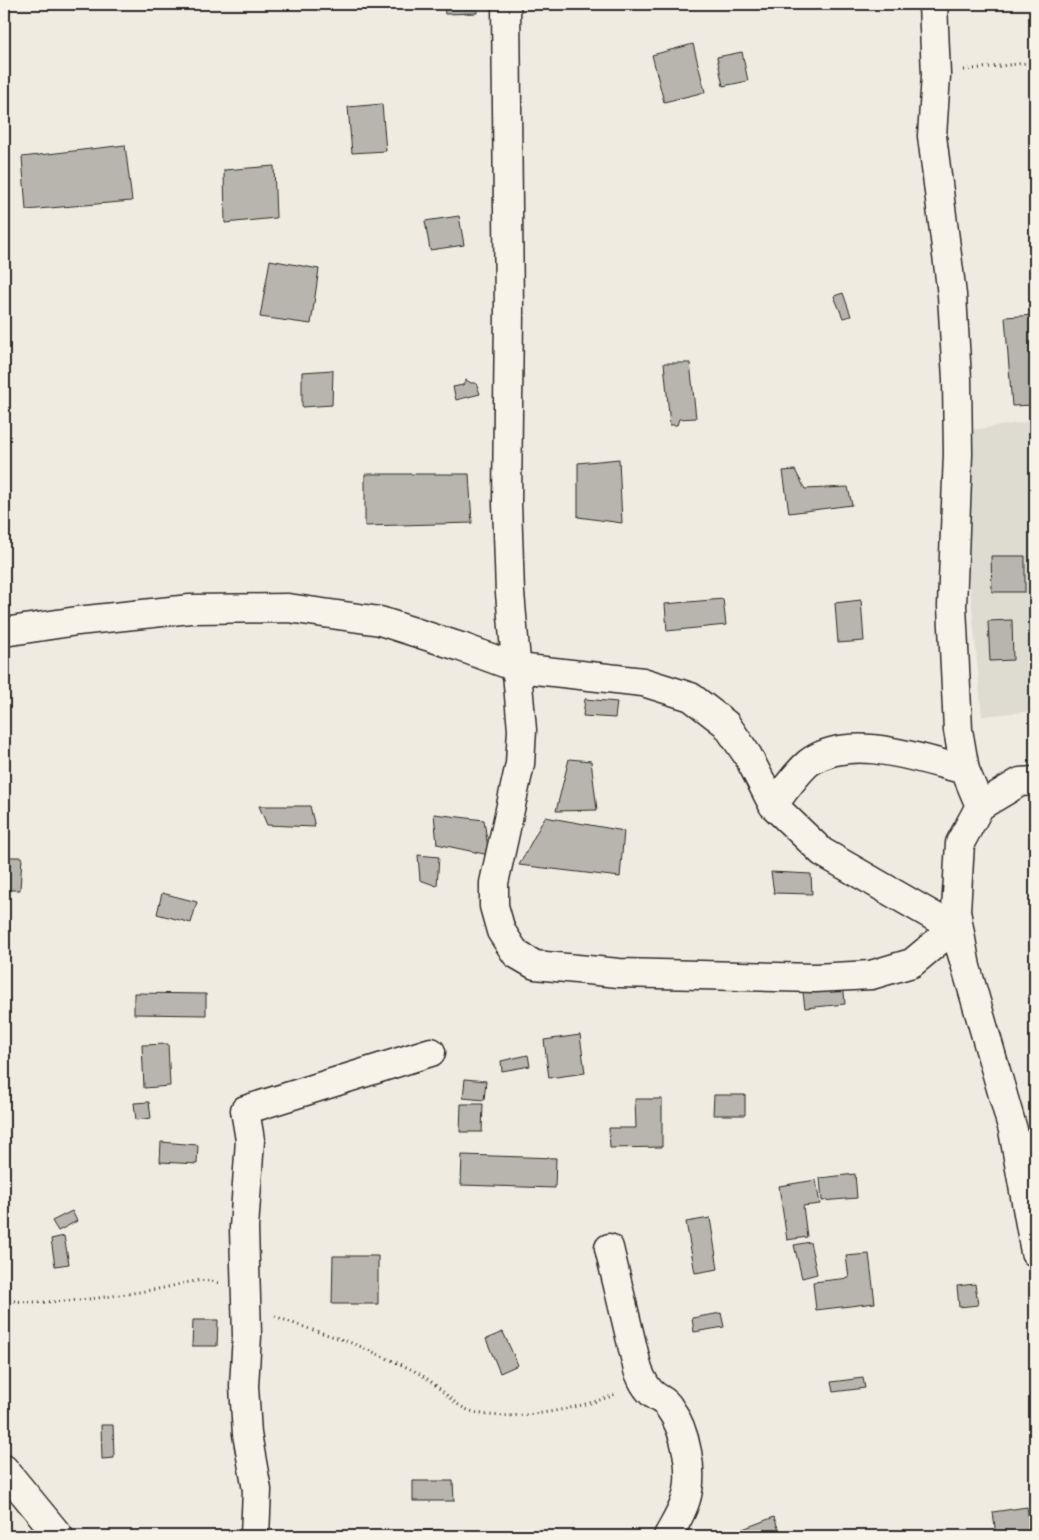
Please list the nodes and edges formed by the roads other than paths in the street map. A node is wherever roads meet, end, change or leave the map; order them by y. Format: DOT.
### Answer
graph roads {
  1 [pos="506,4"];
  2 [pos="933,4"];
  3 [pos="4,632"];
  4 [pos="518,668"];
  5 [pos="965,770"];
  6 [pos="1035,780"];
  7 [pos="773,805"];
  8 [pos="980,806"];
  9 [pos="954,928"];
  10 [pos="966,967"];
  11 [pos="431,1052"];
  12 [pos="609,1248"];
  13 [pos="1035,1252"];
  14 [pos="4,1469"];
  15 [pos="59,1536"];
  16 [pos="254,1536"];
  17 [pos="668,1536"];
  1 -- 4 [label="street"];
  2 -- 5 [label="street"];
  3 -- 4 [label="street"];
  4 -- 7 [label="street"];
  4 -- 9 [label="street"];
  5 -- 7 [label="street"];
  5 -- 8 [label="street"];
  6 -- 8 [label="street"];
  7 -- 9 [label="street"];
  8 -- 10 [label="street"];
  9 -- 10 [label="street"];
  10 -- 13 [label="street"];
  11 -- 16 [label="street"];
  12 -- 17 [label="street"];
  14 -- 15 [label="street"];
}
